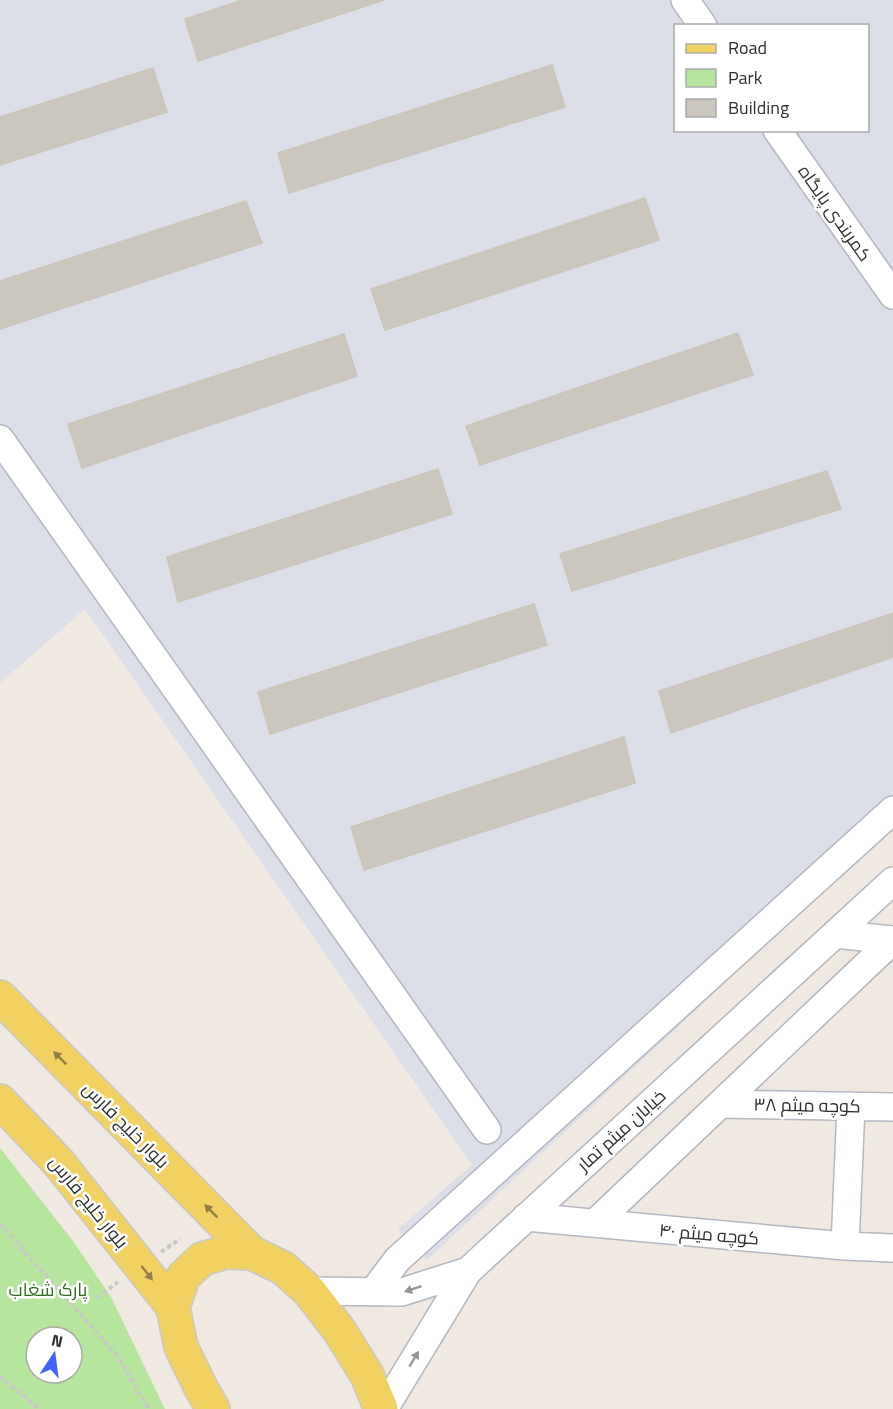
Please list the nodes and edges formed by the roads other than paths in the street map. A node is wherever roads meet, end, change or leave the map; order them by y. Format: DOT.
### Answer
graph roads {
  1 [pos="685,0"];
  2 [pos="702,24"];
  3 [pos="778,132"];
  4 [pos="893,295"];
  5 [pos="0,440"];
  6 [pos="893,810"];
  7 [pos="893,881"];
  8 [pos="835,934"];
  9 [pos="893,940"];
  10 [pos="0,997"];
  11 [pos="0,1101"];
  12 [pos="721,1104"];
  13 [pos="851,1106"];
  14 [pos="893,1107"];
  15 [pos="487,1130"];
  16 [pos="526,1217"];
  17 [pos="595,1223"];
  18 [pos="845,1246"];
  19 [pos="893,1248"];
  20 [pos="252,1253"];
  21 [pos="468,1271"];
  22 [pos="309,1290"];
  23 [pos="373,1292"];
  24 [pos="173,1306"];
  25 [pos="213,1409"];
  26 [pos="382,1409"];
  1 -- 2 [label="street"];
  3 -- 4 [label="street, کمربندی پایگاه"];
  5 -- 15 [label="street"];
  6 -- 23 [label="street"];
  7 -- 8 [label="street, خیابان میثم تمار"];
  8 -- 9 [label="street"];
  8 -- 16 [label="street, خیابان میثم تمار"];
  9 -- 12 [label="street"];
  20 -- 10 [label="main road, بلوار خلیج‌ فارس, one-way"];
  11 -- 24 [label="main road, بلوار خلیج ‌فارس, one-way"];
  12 -- 13 [label="street, کوچه میثم ۳۸"];
  12 -- 17 [label="street"];
  13 -- 14 [label="street, کوچه میثم ۳۸"];
  13 -- 18 [label="street"];
  16 -- 17 [label="street, کوچه میثم ۴۰"];
  16 -- 21 [label="street, خیابان میثم تمار"];
  17 -- 18 [label="street, کوچه میثم ۴۰"];
  18 -- 19 [label="street, کوچه میثم ۴۰"];
  20 -- 22 [label="main road"];
  20 -- 24 [label="main road"];
  21 -- 23 [label="street, one-way"];
  26 -- 21 [label="street, خیابان میثم تمار, one-way"];
  22 -- 23 [label="street"];
  22 -- 26 [label="main road"];
  24 -- 25 [label="main road"];
}
